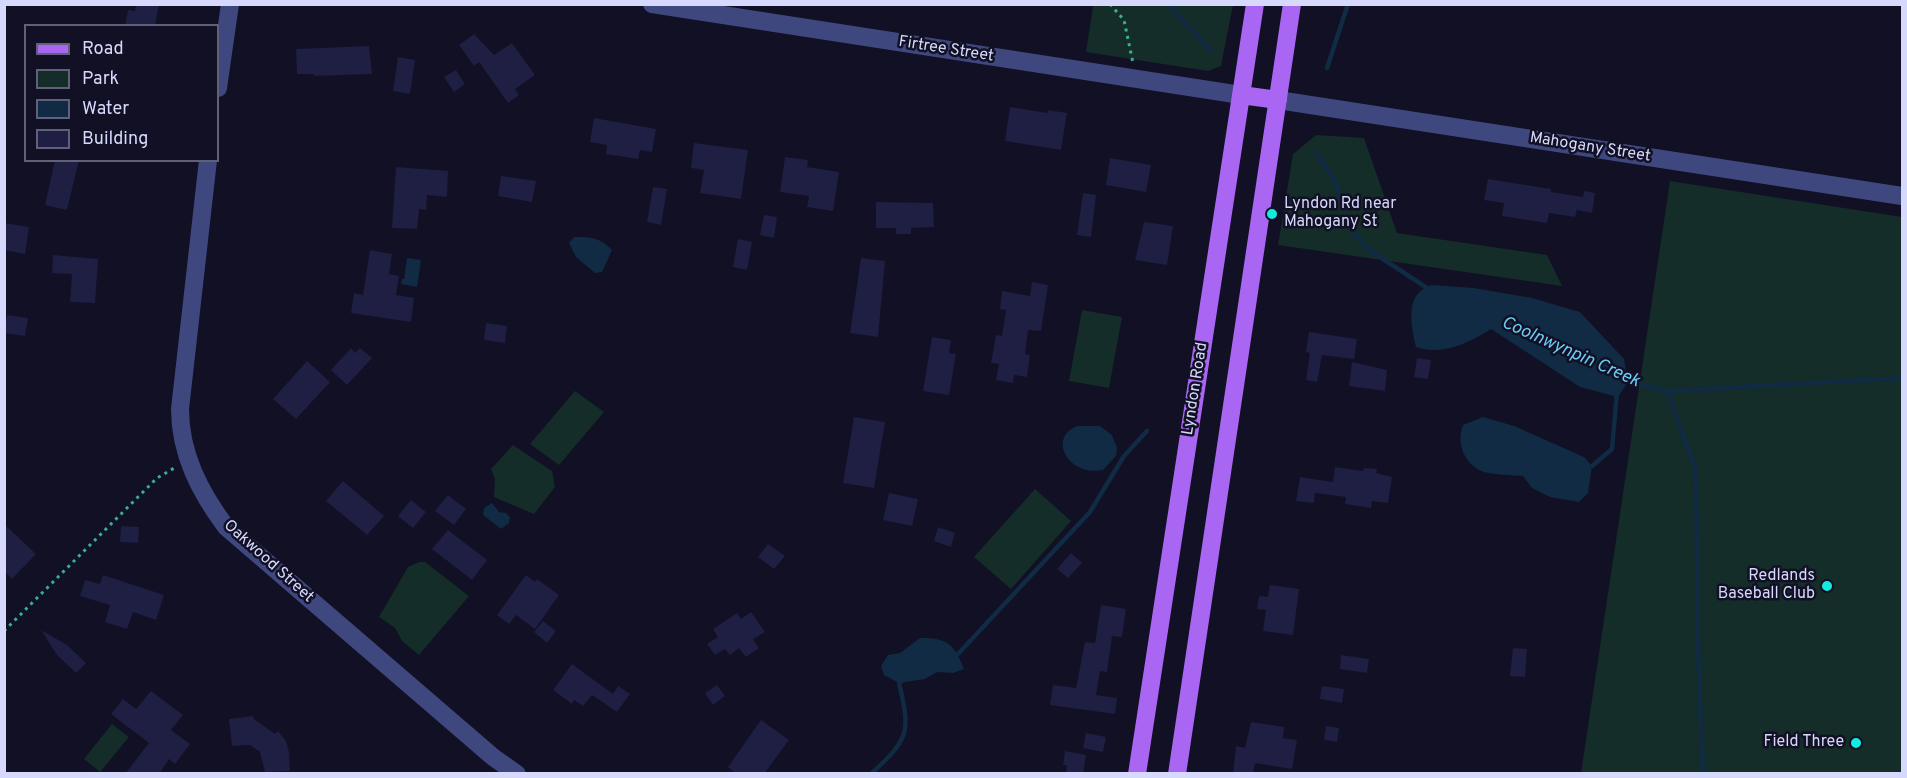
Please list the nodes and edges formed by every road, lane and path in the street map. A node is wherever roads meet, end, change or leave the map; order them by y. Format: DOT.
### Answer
graph roads {
  1 [pos="230,4"];
  2 [pos="652,4"];
  3 [pos="1110,4"];
  4 [pos="1255,4"];
  5 [pos="1292,4"];
  6 [pos="1135,79"];
  7 [pos="219,81"];
  8 [pos="1241,95"];
  9 [pos="1278,100"];
  10 [pos="208,162"];
  11 [pos="1902,196"];
  12 [pos="188,460"];
  13 [pos="4,631"];
  14 [pos="517,774"];
  15 [pos="1137,774"];
  16 [pos="1177,774"];
  1 -- 7 [label="street"];
  2 -- 6 [label="street, Firtree Street"];
  3 -- 6 [label="path"];
  4 -- 8 [label="main road, Lyndon Road"];
  5 -- 9 [label="main road"];
  6 -- 8 [label="street, Firtree Street"];
  8 -- 9 [label="main road"];
  8 -- 15 [label="main road, Lyndon Road"];
  9 -- 11 [label="street, Mahogany Street"];
  9 -- 16 [label="main road"];
  10 -- 12 [label="street, Oakwood Street"];
  12 -- 13 [label="path"];
  12 -- 14 [label="street, Oakwood Street"];
}
